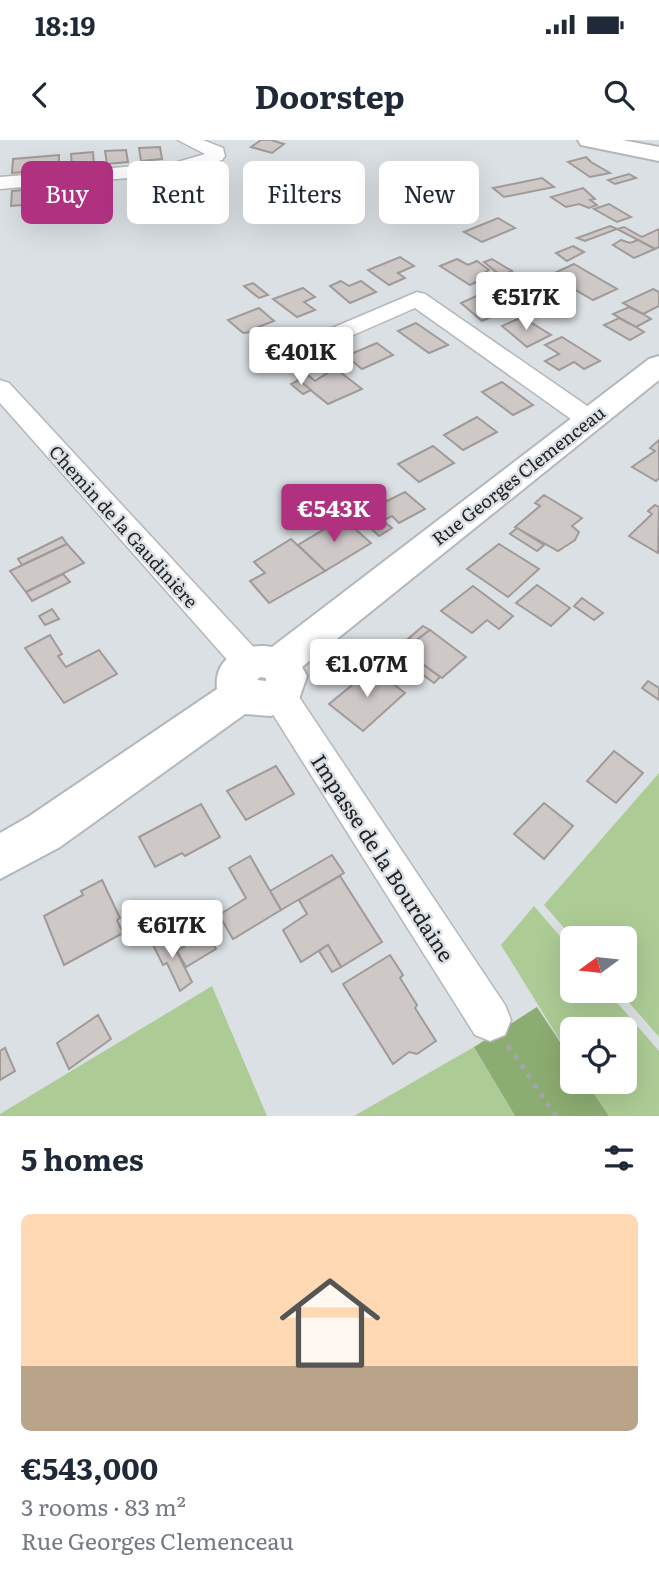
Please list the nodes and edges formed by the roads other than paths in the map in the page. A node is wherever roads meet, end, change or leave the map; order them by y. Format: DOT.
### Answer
graph roads {
  1 [pos="187,140"];
  2 [pos="589,140"];
  3 [pos="659,154"];
  4 [pos="0,183"];
  5 [pos="286,356"];
  6 [pos="659,365"];
  7 [pos="0,388"];
  8 [pos="587,418"];
  9 [pos="262,679"];
  10 [pos="0,857"];
  11 [pos="490,1020"];
  1 -- 4 [label="street"];
  2 -- 3 [label="street"];
  5 -- 8 [label="street"];
  6 -- 8 [label="street, Rue Georges Clemenceau"];
  7 -- 9 [label="street, Chemin de la Gaudinière"];
  8 -- 9 [label="street, Rue Georges Clemenceau"];
  9 -- 10 [label="street, Rue Georges Clemenceau"];
  9 -- 11 [label="street, Impasse de la Bourdaine"];
}
